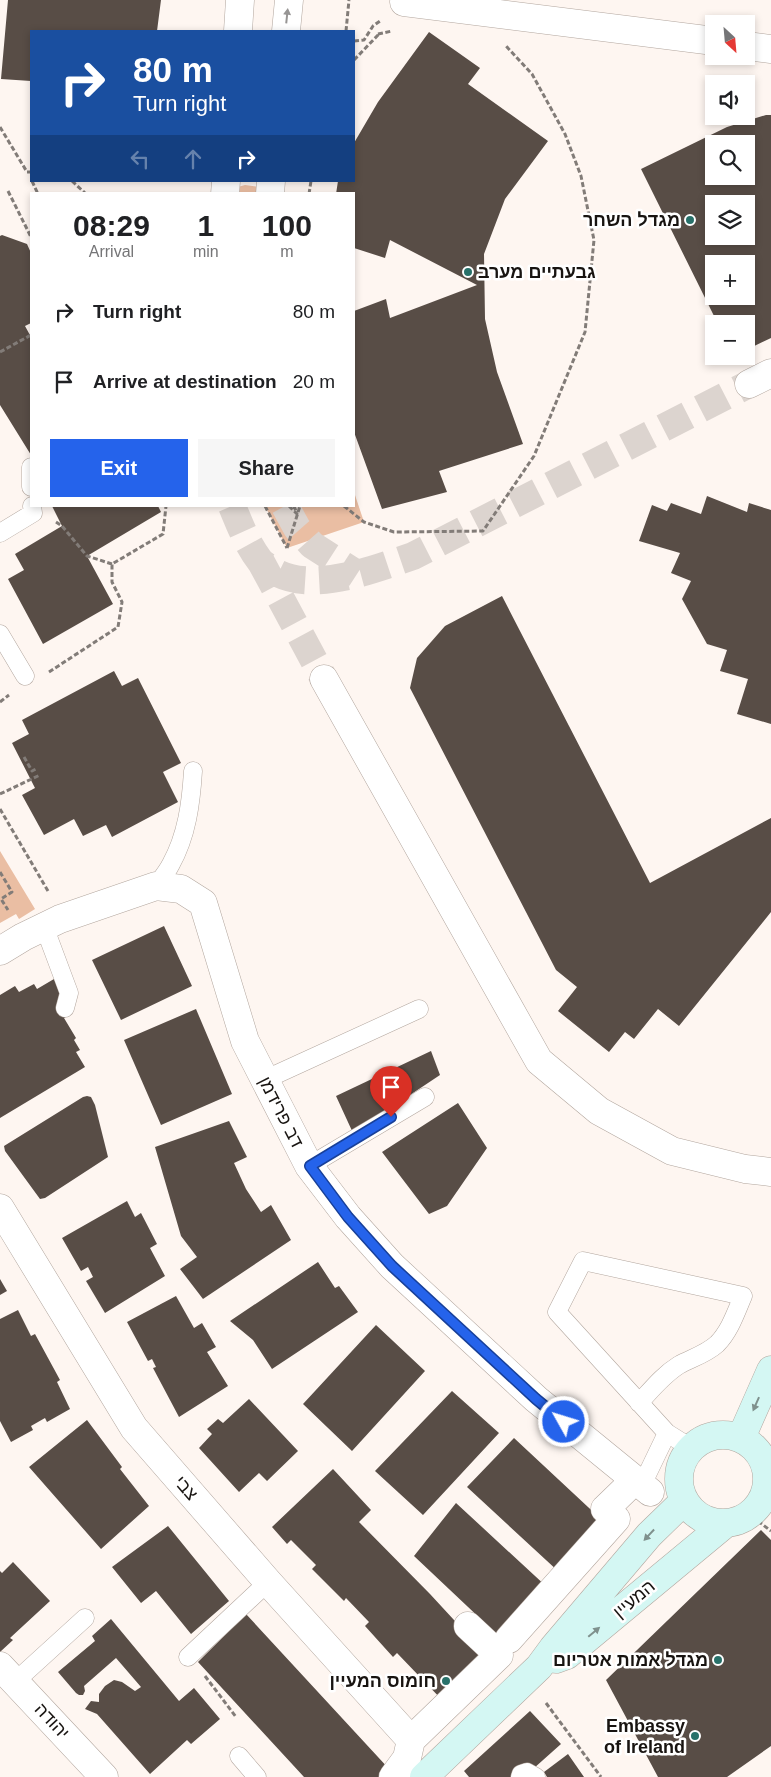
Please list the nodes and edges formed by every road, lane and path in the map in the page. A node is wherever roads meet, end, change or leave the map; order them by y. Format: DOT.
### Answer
graph roads {
  1 [pos="240,0"];
  2 [pos="289,0"];
  3 [pos="348,0"];
  4 [pos="404,2"];
  5 [pos="238,30"];
  6 [pos="286,30"];
  7 [pos="346,30"];
  8 [pos="396,30"];
  9 [pos="378,34"];
  10 [pos="705,40"];
  11 [pos="355,41"];
  12 [pos="502,42"];
  13 [pos="755,47"];
  14 [pos="771,49"];
  15 [pos="0,128"];
  16 [pos="29,172"];
  17 [pos="73,182"];
  18 [pos="8,191"];
  19 [pos="84,192"];
  20 [pos="30,235"];
  21 [pos="30,336"];
  22 [pos="0,352"];
  23 [pos="32,507"];
  24 [pos="166,507"];
  25 [pos="266,507"];
  26 [pos="290,507"];
  27 [pos="294,507"];
  28 [pos="300,507"];
  29 [pos="345,507"];
  30 [pos="298,514"];
  31 [pos="56,522"];
  32 [pos="0,532"];
  33 [pos="112,564"];
  34 [pos="0,634"];
  35 [pos="45,675"];
  36 [pos="25,676"];
  37 [pos="324,679"];
  38 [pos="16,692"];
  39 [pos="0,702"];
  40 [pos="24,756"];
  41 [pos="36,769"];
  42 [pos="193,771"];
  43 [pos="40,775"];
  44 [pos="0,794"];
  45 [pos="0,809"];
  46 [pos="0,872"];
  47 [pos="156,886"];
  48 [pos="1,899"];
  49 [pos="42,928"];
  50 [pos="0,951"];
  51 [pos="65,1008"];
  52 [pos="419,1009"];
  53 [pos="264,1080"];
  54 [pos="425,1097"];
  55 [pos="310,1166"];
  56 [pos="771,1172"];
  57 [pos="0,1208"];
  58 [pos="771,1370"];
  59 [pos="639,1403"];
  60 [pos="667,1433"];
  61 [pos="741,1438"];
  62 [pos="692,1448"];
  63 [pos="767,1452"];
  64 [pos="642,1486"];
  65 [pos="768,1494"];
  66 [pos="684,1501"];
  67 [pos="726,1524"];
  68 [pos="766,1526"];
  69 [pos="771,1531"];
  70 [pos="268,1582"];
  71 [pos="85,1618"];
  72 [pos="468,1626"];
  73 [pos="509,1639"];
  74 [pos="188,1657"];
  75 [pos="3,1668"];
  76 [pos="533,1673"];
  77 [pos="236,1717"];
  78 [pos="411,1740"];
  79 [pos="239,1756"];
  80 [pos="104,1777"];
  81 [pos="256,1777"];
  82 [pos="393,1777"];
  83 [pos="424,1777"];
  84 [pos="520,1777"];
  85 [pos="536,1777"];
  86 [pos="601,1777"];
  1 -- 5 [label="street"];
  6 -- 2 [label="street, one-way"];
  3 -- 7 [label="path"];
  4 -- 10 [label="street"];
  4 -- 11 [label="path"];
  8 -- 9 [label="path"];
  12 -- 29 [label="path"];
  13 -- 14 [label="street"];
  15 -- 16 [label="path"];
  17 -- 19 [label="path"];
  18 -- 20 [label="path"];
  21 -- 22 [label="path"];
  23 -- 32 [label="lane"];
  24 -- 33 [label="path"];
  25 -- 30 [label="path"];
  26 -- 30 [label="path"];
  27 -- 30 [label="path"];
  28 -- 30 [label="path"];
  31 -- 33 [label="path"];
  33 -- 35 [label="path"];
  34 -- 36 [label="lane"];
  37 -- 56 [label="street"];
  38 -- 39 [label="path"];
  40 -- 41 [label="path"];
  42 -- 47 [label="lane"];
  43 -- 44 [label="path"];
  45 -- 49 [label="path"];
  46 -- 48 [label="path"];
  47 -- 49 [label="street, דב פרידמן"];
  47 -- 53 [label="street, דב פרידמן"];
  48 -- 49 [label="path"];
  49 -- 50 [label="street, דב פרידמן"];
  49 -- 51 [label="lane"];
  52 -- 53 [label="lane"];
  53 -- 55 [label="street, דב פרידמן"];
  54 -- 55 [label="lane"];
  55 -- 64 [label="street, דב פרידמן"];
  57 -- 70 [label="street, צבי"];
  58 -- 61 [label="street, one-way"];
  59 -- 59 [label="lane"];
  59 -- 60 [label="lane"];
  60 -- 62 [label="lane"];
  60 -- 64 [label="lane"];
  61 -- 62 [label="street"];
  61 -- 63 [label="street"];
  62 -- 66 [label="street"];
  63 -- 65 [label="street"];
  64 -- 73 [label="street"];
  65 -- 67 [label="street"];
  66 -- 67 [label="street"];
  66 -- 76 [label="street, המעיין, one-way"];
  76 -- 67 [label="street, המעיין, one-way"];
  68 -- 69 [label="path"];
  70 -- 74 [label="lane"];
  70 -- 78 [label="street, צבי"];
  71 -- 75 [label="lane"];
  72 -- 78 [label="street"];
  74 -- 77 [label="path"];
  75 -- 80 [label="street, יהודה"];
  76 -- 83 [label="street, המעיין"];
  76 -- 86 [label="path"];
  78 -- 82 [label="street"];
  79 -- 81 [label="lane"];
  84 -- 85 [label="lane"];
}
